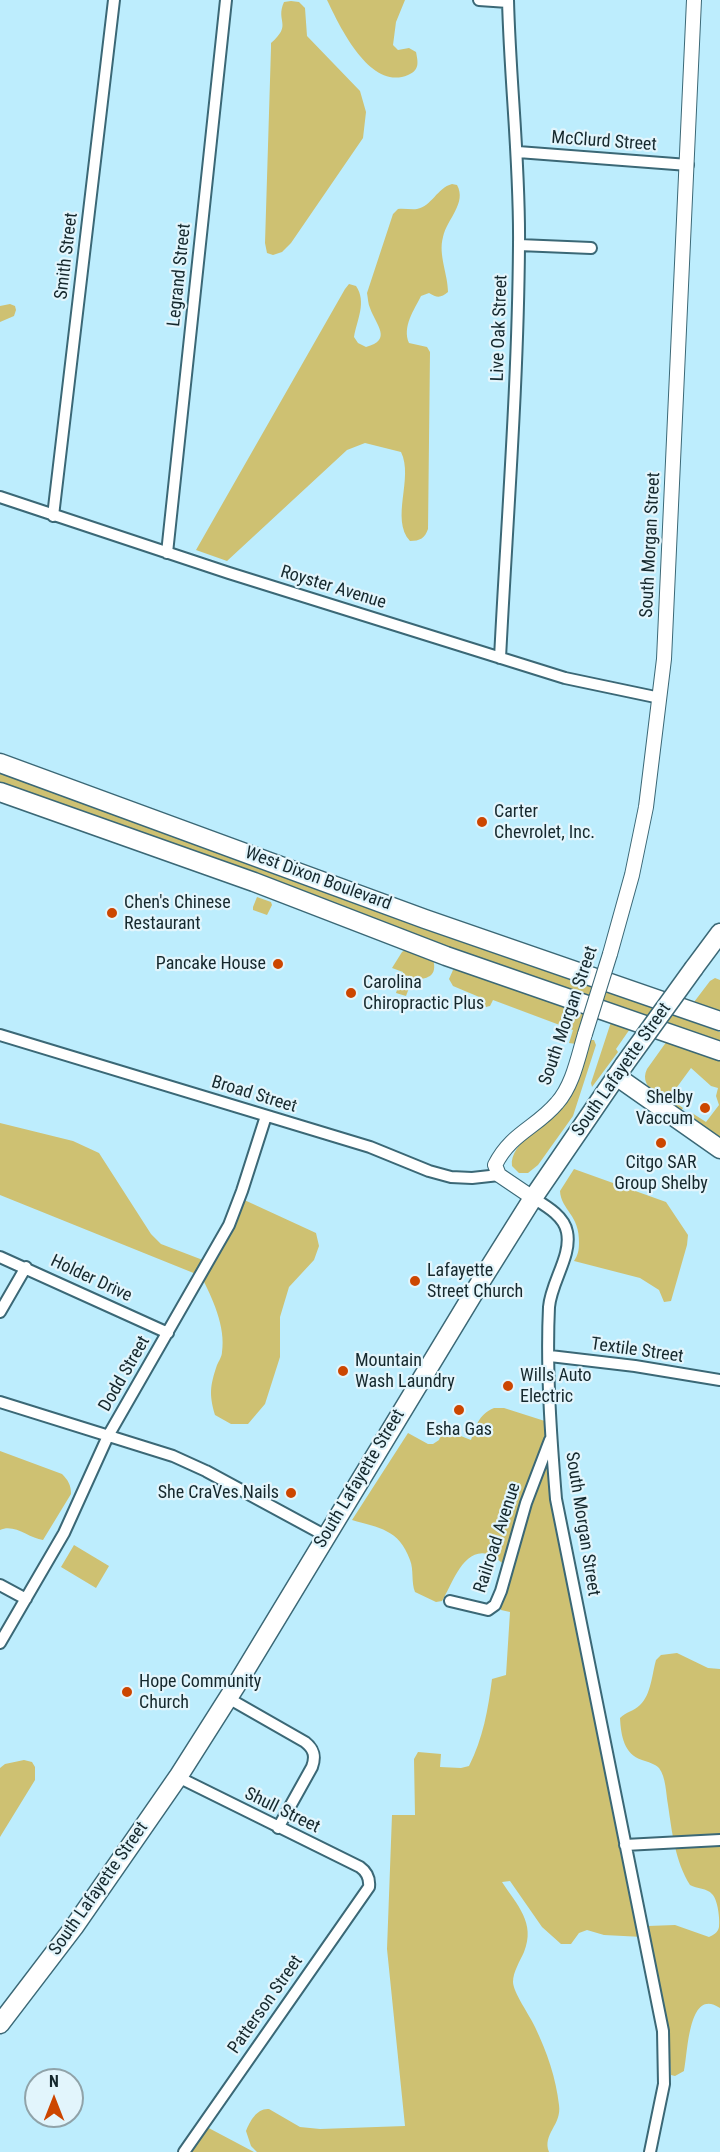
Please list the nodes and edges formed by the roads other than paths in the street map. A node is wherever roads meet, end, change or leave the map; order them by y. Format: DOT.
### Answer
graph roads {
  1 [pos="114,0"];
  2 [pos="226,0"];
  3 [pos="479,0"];
  4 [pos="694,0"];
  5 [pos="508,1"];
  6 [pos="518,152"];
  7 [pos="688,165"];
  8 [pos="519,245"];
  9 [pos="591,248"];
  10 [pos="0,497"];
  11 [pos="53,516"];
  12 [pos="167,553"];
  13 [pos="500,658"];
  14 [pos="660,698"];
  15 [pos="0,763"];
  16 [pos="0,792"];
  17 [pos="720,933"];
  18 [pos="720,1021"];
  19 [pos="0,1035"];
  20 [pos="720,1051"];
  21 [pos="620,1071"];
  22 [pos="266,1116"];
  23 [pos="720,1149"];
  24 [pos="499,1174"];
  25 [pos="533,1197"];
  26 [pos="0,1257"];
  27 [pos="26,1267"];
  28 [pos="0,1312"];
  29 [pos="168,1333"];
  30 [pos="550,1356"];
  31 [pos="720,1380"];
  32 [pos="0,1402"];
  33 [pos="108,1436"];
  34 [pos="551,1437"];
  35 [pos="326,1536"];
  36 [pos="0,1585"];
  37 [pos="26,1599"];
  38 [pos="450,1601"];
  39 [pos="0,1643"];
  40 [pos="228,1698"];
  41 [pos="178,1777"];
  42 [pos="278,1828"];
  43 [pos="720,1840"];
  44 [pos="625,1845"];
  45 [pos="368,1876"];
  46 [pos="0,2024"];
  47 [pos="184,2152"];
  48 [pos="650,2152"];
  1 -- 11 [label="street, Smith Street"];
  2 -- 12 [label="street, Legrand Street"];
  3 -- 5 [label="street"];
  4 -- 7 [label="street, South Morgan Street"];
  5 -- 6 [label="street, Live Oak Street"];
  6 -- 7 [label="street, McClurd Street"];
  6 -- 8 [label="street, Live Oak Street"];
  7 -- 14 [label="street, South Morgan Street"];
  8 -- 9 [label="street"];
  8 -- 13 [label="street, Live Oak Street"];
  10 -- 11 [label="street, Royster Avenue"];
  11 -- 12 [label="street, Royster Avenue"];
  12 -- 13 [label="street, Royster Avenue"];
  13 -- 14 [label="street, Royster Avenue"];
  14 -- 24 [label="street, South Morgan Street, bridge"];
  15 -- 18 [label="main road, West Dixon Boulevard"];
  16 -- 20 [label="main road, West Dixon Boulevard"];
  17 -- 21 [label="main road, South Lafayette Street, bridge"];
  19 -- 22 [label="street, Broad Street"];
  21 -- 23 [label="main road"];
  21 -- 25 [label="main road, South Lafayette Street"];
  22 -- 24 [label="street, Broad Street"];
  22 -- 29 [label="street, Dodd Street"];
  24 -- 25 [label="street, South Morgan Street"];
  25 -- 30 [label="street, South Morgan Street"];
  25 -- 35 [label="main road, South Lafayette Street"];
  26 -- 27 [label="street, Holder Drive"];
  27 -- 28 [label="street"];
  27 -- 29 [label="street, Holder Drive"];
  29 -- 33 [label="street, Dodd Street"];
  30 -- 31 [label="street, Textile Street"];
  30 -- 34 [label="street, South Morgan Street"];
  32 -- 33 [label="street"];
  33 -- 35 [label="street"];
  33 -- 37 [label="street, Dodd Street"];
  34 -- 38 [label="street, Railroad Avenue"];
  34 -- 44 [label="street, South Morgan Street"];
  35 -- 40 [label="main road, South Lafayette Street"];
  36 -- 37 [label="street"];
  37 -- 39 [label="street, Dodd Street"];
  40 -- 41 [label="main road, South Lafayette Street"];
  40 -- 42 [label="street"];
  41 -- 42 [label="street, Shull Street"];
  41 -- 46 [label="main road, South Lafayette Street"];
  42 -- 45 [label="street, Shull Street"];
  43 -- 44 [label="street"];
  44 -- 48 [label="street, South Morgan Street"];
  45 -- 47 [label="street, Patterson Street"];
}
